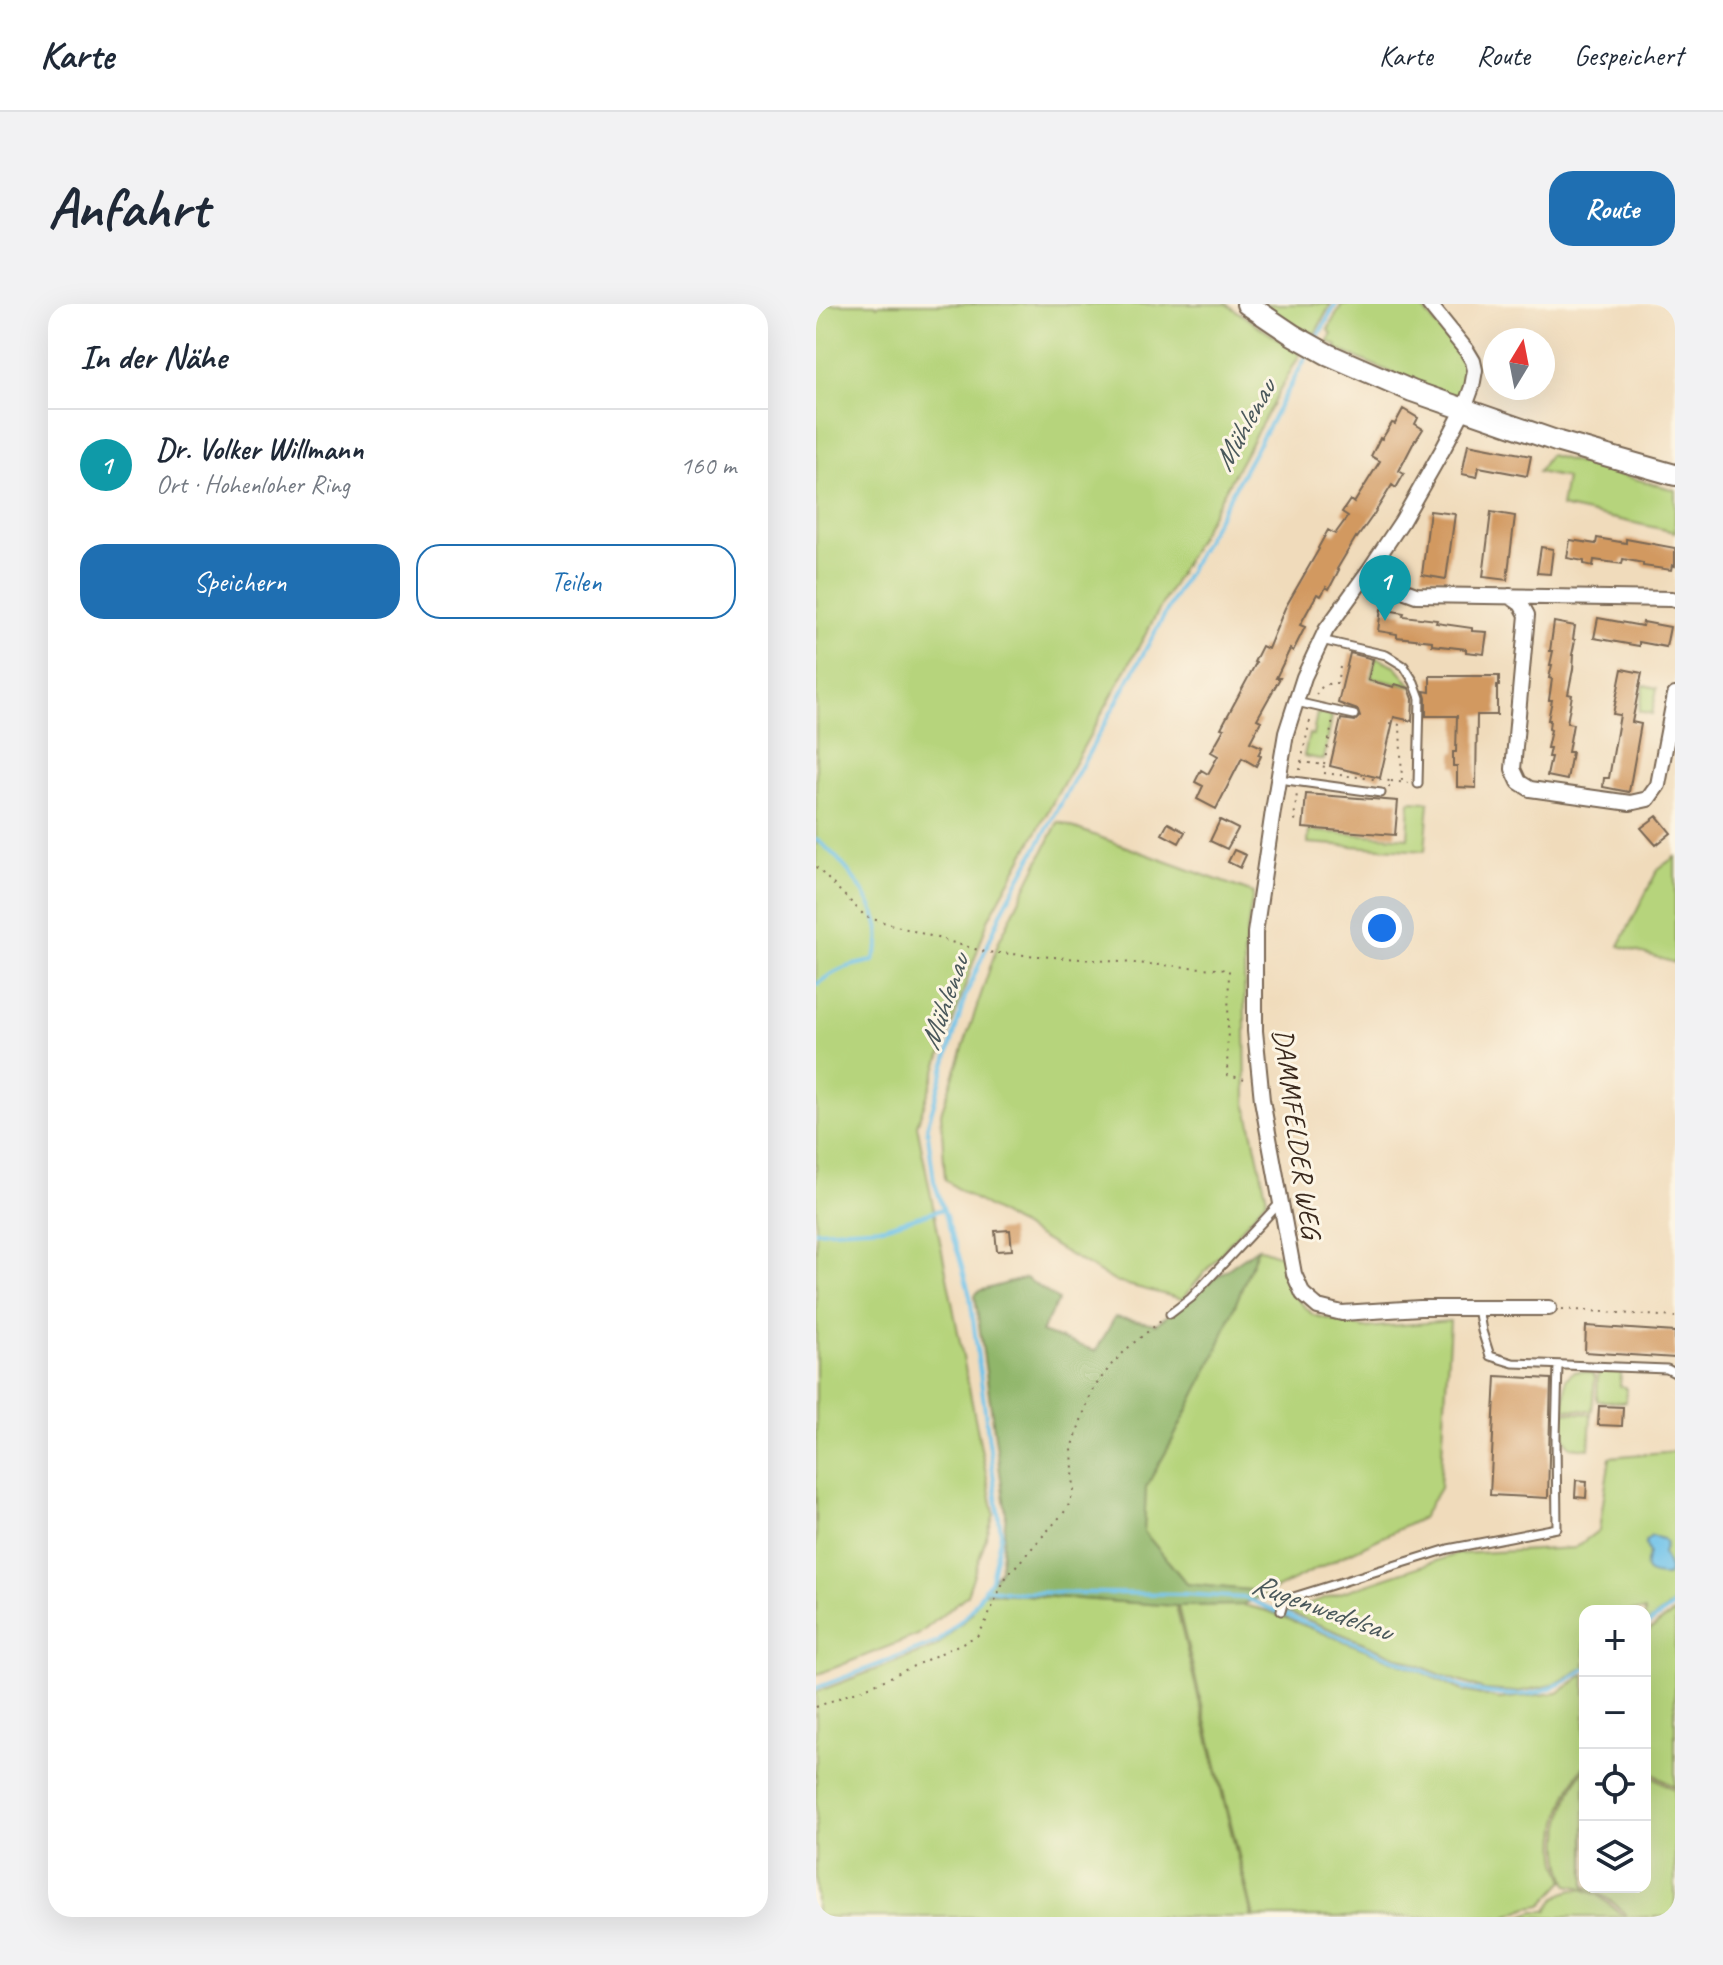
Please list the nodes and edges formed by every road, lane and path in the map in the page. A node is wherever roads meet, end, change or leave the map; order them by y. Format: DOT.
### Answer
graph roads {
  1 [pos="1247,304"];
  2 [pos="1429,304"];
  3 [pos="1464,409"];
  4 [pos="1675,475"];
  5 [pos="1370,569"];
  6 [pos="1510,596"];
  7 [pos="1675,600"];
  8 [pos="1321,640"];
  9 [pos="1337,662"];
  10 [pos="1675,695"];
  11 [pos="1296,702"];
  12 [pos="1313,706"];
  13 [pos="1335,711"];
  14 [pos="1354,715"];
  15 [pos="1390,723"];
  16 [pos="1301,762"];
  17 [pos="1324,765"];
  18 [pos="1279,779"];
  19 [pos="1298,781"];
  20 [pos="1390,781"];
  21 [pos="1402,782"];
  22 [pos="1418,784"];
  23 [pos="1381,793"];
  24 [pos="1296,820"];
  25 [pos="816,867"];
  26 [pos="1260,1083"];
  27 [pos="1280,1202"];
  28 [pos="1478,1308"];
  29 [pos="1549,1308"];
  30 [pos="1170,1314"];
  31 [pos="1675,1317"];
  32 [pos="1558,1365"];
  33 [pos="1675,1373"];
  34 [pos="1281,1611"];
  35 [pos="816,1707"];
  1 -- 3 [label="main road"];
  2 -- 3 [label="street, DAMMFELDER WEG"];
  3 -- 4 [label="main road"];
  3 -- 5 [label="street, DAMMFELDER WEG"];
  5 -- 6 [label="street"];
  5 -- 8 [label="street, DAMMFELDER WEG"];
  6 -- 7 [label="street"];
  6 -- 10 [label="street"];
  8 -- 11 [label="street, DAMMFELDER WEG"];
  8 -- 22 [label="lane"];
  9 -- 12 [label="path"];
  11 -- 12 [label="lane"];
  11 -- 18 [label="street, DAMMFELDER WEG"];
  12 -- 13 [label="lane"];
  12 -- 16 [label="path"];
  13 -- 14 [label="lane"];
  13 -- 17 [label="path"];
  15 -- 21 [label="path"];
  16 -- 17 [label="path"];
  16 -- 19 [label="path"];
  17 -- 20 [label="path"];
  18 -- 19 [label="lane"];
  18 -- 26 [label="street, DAMMFELDER WEG"];
  19 -- 23 [label="lane"];
  19 -- 24 [label="path"];
  20 -- 21 [label="path"];
  20 -- 23 [label="path"];
  21 -- 22 [label="path"];
  25 -- 26 [label="path"];
  26 -- 27 [label="street, DAMMFELDER WEG"];
  27 -- 28 [label="street, DAMMFELDER WEG"];
  27 -- 30 [label="lane"];
  28 -- 29 [label="street, DAMMFELDER WEG"];
  28 -- 32 [label="lane"];
  29 -- 31 [label="path"];
  30 -- 35 [label="path"];
  32 -- 33 [label="lane"];
  32 -- 34 [label="lane"];
}
